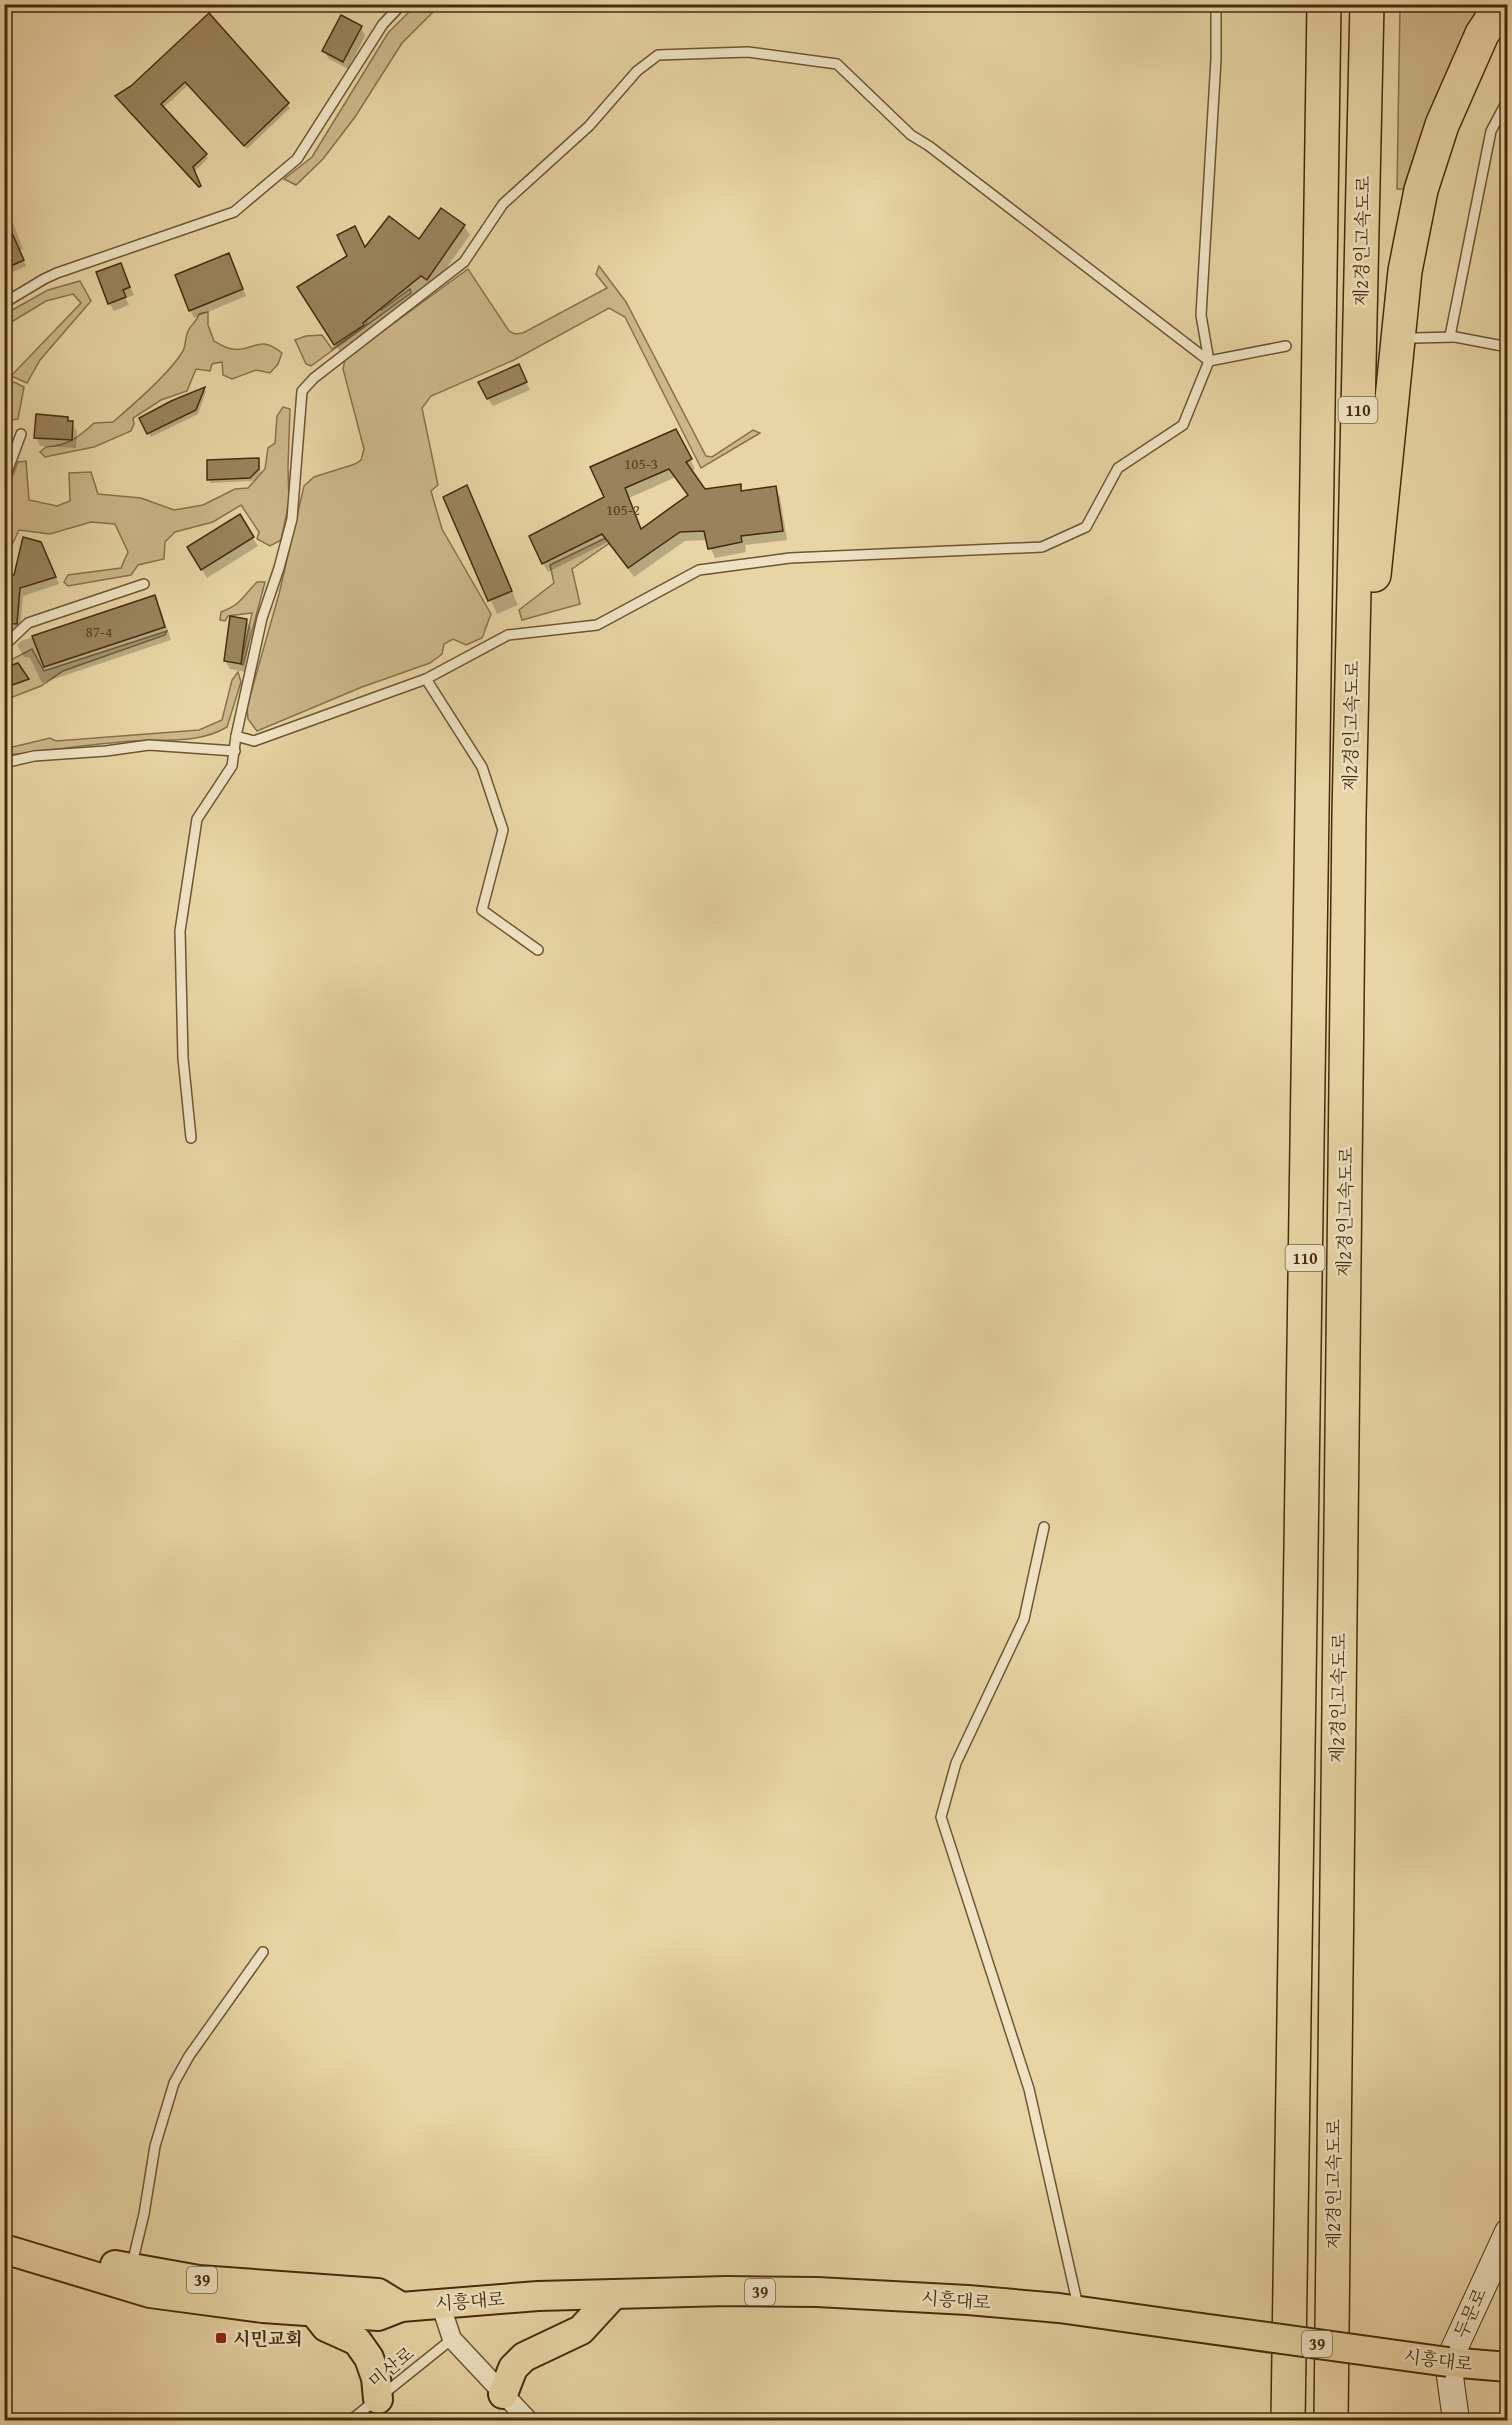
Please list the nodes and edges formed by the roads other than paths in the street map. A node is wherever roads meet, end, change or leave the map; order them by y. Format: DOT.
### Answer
graph roads {
  1 [pos="402,4"];
  2 [pos="1216,4"];
  3 [pos="1312,4"];
  4 [pos="1324,4"];
  5 [pos="1367,4"];
  6 [pos="1502,4"];
  7 [pos="1322,95"];
  8 [pos="1508,99"];
  9 [pos="4,303"];
  10 [pos="1452,336"];
  11 [pos="1415,338"];
  12 [pos="1286,346"];
  13 [pos="1508,347"];
  14 [pos="1209,361"];
  15 [pos="21,434"];
  16 [pos="4,480"];
  17 [pos="144,584"];
  18 [pos="4,646"];
  19 [pos="426,679"];
  20 [pos="236,736"];
  21 [pos="235,751"];
  22 [pos="4,763"];
  23 [pos="1349,815"];
  24 [pos="538,950"];
  25 [pos="191,1138"];
  26 [pos="1044,1527"];
  27 [pos="263,1952"];
  28 [pos="1508,2232"];
  29 [pos="4,2234"];
  30 [pos="4,2249"];
  31 [pos="131,2269"];
  32 [pos="614,2294"];
  33 [pos="440,2303"];
  34 [pos="401,2307"];
  35 [pos="1079,2311"];
  36 [pos="314,2312"];
  37 [pos="452,2339"];
  38 [pos="1448,2362"];
  39 [pos="1508,2367"];
  40 [pos="503,2394"];
  41 [pos="378,2399"];
  42 [pos="351,2421"];
  43 [pos="528,2421"];
  44 [pos="1288,2421"];
  45 [pos="1331,2421"];
  46 [pos="1456,2421"];
  1 -- 9 [label="lane"];
  2 -- 14 [label="lane"];
  3 -- 7 [label="highway"];
  4 -- 7 [label="highway, 제2경인고속도로 / 110"];
  5 -- 23 [label="highway, 제2경인고속도로 / 110"];
  6 -- 23 [label="highway"];
  7 -- 44 [label="highway, 제2경인고속도로 / 110"];
  8 -- 10 [label="lane"];
  10 -- 11 [label="lane"];
  10 -- 13 [label="lane"];
  12 -- 14 [label="lane"];
  14 -- 19 [label="lane"];
  14 -- 20 [label="lane"];
  15 -- 16 [label="lane"];
  17 -- 18 [label="lane"];
  19 -- 20 [label="lane"];
  19 -- 24 [label="lane"];
  20 -- 21 [label="lane"];
  21 -- 22 [label="lane"];
  21 -- 25 [label="lane"];
  23 -- 45 [label="highway, 제2경인고속도로 / 110"];
  26 -- 35 [label="lane"];
  27 -- 31 [label="lane"];
  28 -- 38 [label="street, 두문로"];
  29 -- 31 [label="main road, 39"];
  30 -- 36 [label="main road, 시흥대로 / 39"];
  31 -- 34 [label="main road, 39"];
  32 -- 33 [label="main road, 시흥대로 / 39"];
  32 -- 35 [label="main road, 시흥대로 / 39"];
  32 -- 40 [label="main road"];
  33 -- 34 [label="main road, 시흥대로 / 39"];
  33 -- 37 [label="street"];
  34 -- 36 [label="main road, 시흥대로 / 39"];
  35 -- 38 [label="main road, 시흥대로 / 39, bridge"];
  36 -- 41 [label="main road"];
  37 -- 40 [label="street"];
  37 -- 41 [label="lane, 미산로"];
  38 -- 39 [label="main road, 시흥대로 / 39"];
  38 -- 46 [label="street"];
  40 -- 43 [label="street"];
  41 -- 42 [label="lane, 미산로"];
}
